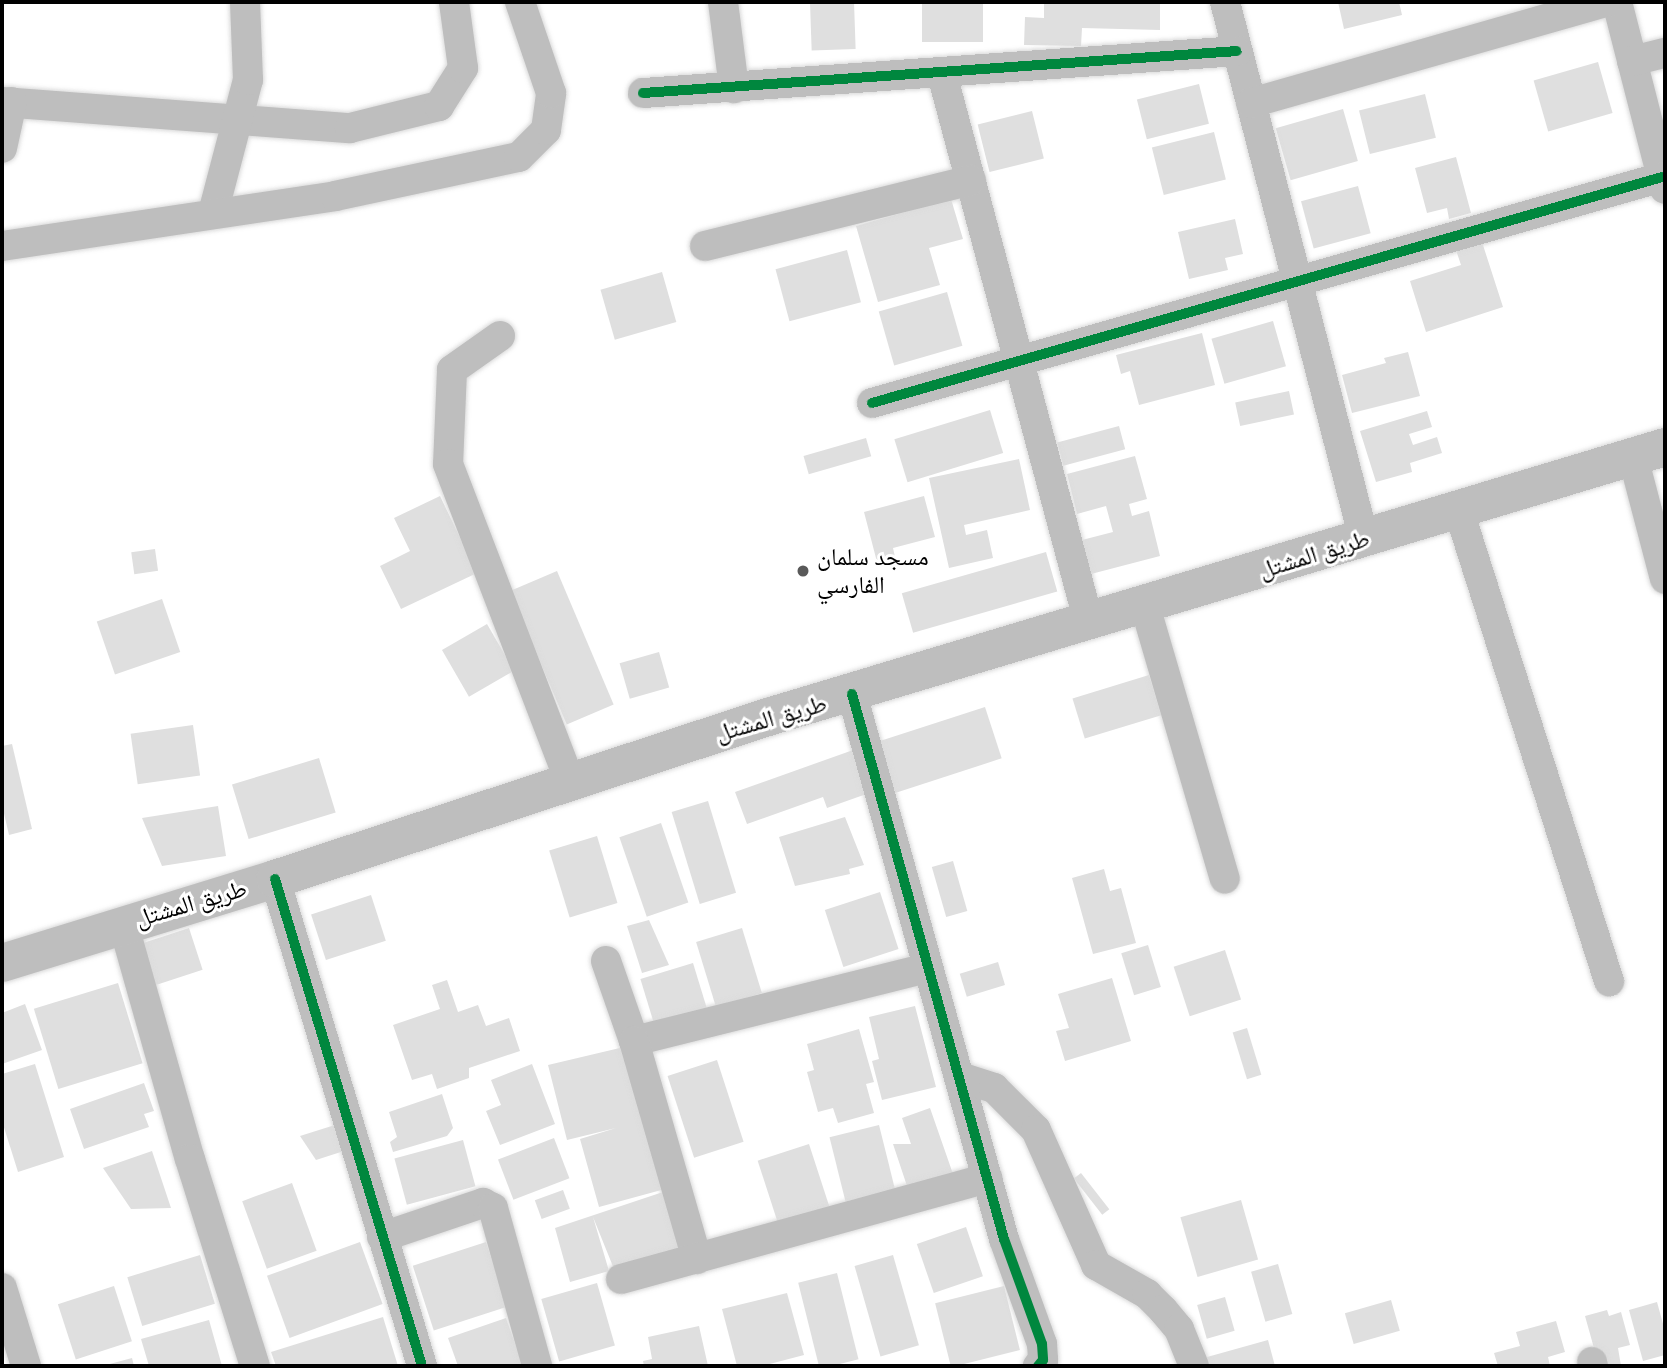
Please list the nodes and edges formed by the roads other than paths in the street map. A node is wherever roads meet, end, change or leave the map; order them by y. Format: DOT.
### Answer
graph roads {
  1 [pos="245,2"];
  2 [pos="454,2"];
  3 [pos="520,2"];
  4 [pos="723,2"];
  5 [pos="1225,2"];
  6 [pos="1606,2"];
  7 [pos="1617,2"];
  8 [pos="1237,51"];
  9 [pos="1665,52"];
  10 [pos="1632,61"];
  11 [pos="943,74"];
  12 [pos="734,88"];
  13 [pos="643,93"];
  14 [pos="7,102"];
  15 [pos="1251,103"];
  16 [pos="237,120"];
  17 [pos="2,148"];
  18 [pos="971,180"];
  19 [pos="1664,183"];
  20 [pos="214,213"];
  21 [pos="2,246"];
  22 [pos="705,246"];
  23 [pos="1297,279"];
  24 [pos="500,335"];
  25 [pos="1019,358"];
  26 [pos="872,403"];
  27 [pos="1649,452"];
  28 [pos="1458,508"];
  29 [pos="1364,539"];
  30 [pos="1665,579"];
  31 [pos="1145,606"];
  32 [pos="1089,624"];
  33 [pos="852,694"];
  34 [pos="570,782"];
  35 [pos="275,878"];
  36 [pos="1226,879"];
  37 [pos="123,923"];
  38 [pos="606,961"];
  39 [pos="2,963"];
  40 [pos="926,968"];
  41 [pos="1609,981"];
  42 [pos="634,1041"];
  43 [pos="960,1077"];
  44 [pos="987,1178"];
  45 [pos="382,1237"];
  46 [pos="697,1259"];
  47 [pos="621,1279"];
  48 [pos="2,1288"];
  49 [pos="26,1366"];
  50 [pos="255,1366"];
  51 [pos="422,1366"];
  52 [pos="537,1366"];
  53 [pos="1038,1366"];
  54 [pos="1194,1366"];
  1 -- 16 [label="street"];
  2 -- 16 [label="street"];
  3 -- 20 [label="street"];
  4 -- 12 [label="street"];
  5 -- 8 [label="street"];
  6 -- 15 [label="street"];
  7 -- 10 [label="street"];
  8 -- 11 [label="street"];
  8 -- 15 [label="street"];
  9 -- 10 [label="street"];
  10 -- 19 [label="street"];
  11 -- 12 [label="street"];
  11 -- 18 [label="street"];
  12 -- 13 [label="street"];
  14 -- 16 [label="street"];
  14 -- 17 [label="street"];
  15 -- 23 [label="street"];
  16 -- 20 [label="street"];
  18 -- 22 [label="street"];
  18 -- 25 [label="street"];
  19 -- 23 [label="street"];
  20 -- 21 [label="street"];
  23 -- 25 [label="street"];
  23 -- 29 [label="street"];
  24 -- 34 [label="street"];
  25 -- 26 [label="street"];
  25 -- 32 [label="street"];
  27 -- 28 [label="main road, طريق المشتل"];
  27 -- 30 [label="street"];
  28 -- 29 [label="main road, طريق المشتل"];
  28 -- 41 [label="street"];
  29 -- 31 [label="main road, طريق المشتل"];
  31 -- 32 [label="main road, طريق المشتل"];
  31 -- 36 [label="street"];
  32 -- 33 [label="main road, طريق المشتل"];
  33 -- 34 [label="main road, طريق المشتل"];
  33 -- 40 [label="street"];
  34 -- 35 [label="main road, طريق المشتل"];
  35 -- 37 [label="main road, طريق المشتل"];
  35 -- 45 [label="street"];
  37 -- 39 [label="main road, طريق المشتل"];
  37 -- 50 [label="street"];
  38 -- 42 [label="street"];
  40 -- 42 [label="street"];
  40 -- 43 [label="street"];
  42 -- 46 [label="street"];
  43 -- 44 [label="street"];
  43 -- 54 [label="street"];
  44 -- 46 [label="street"];
  44 -- 53 [label="street"];
  45 -- 51 [label="street"];
  45 -- 52 [label="street"];
  46 -- 47 [label="street"];
  48 -- 49 [label="street"];
}
